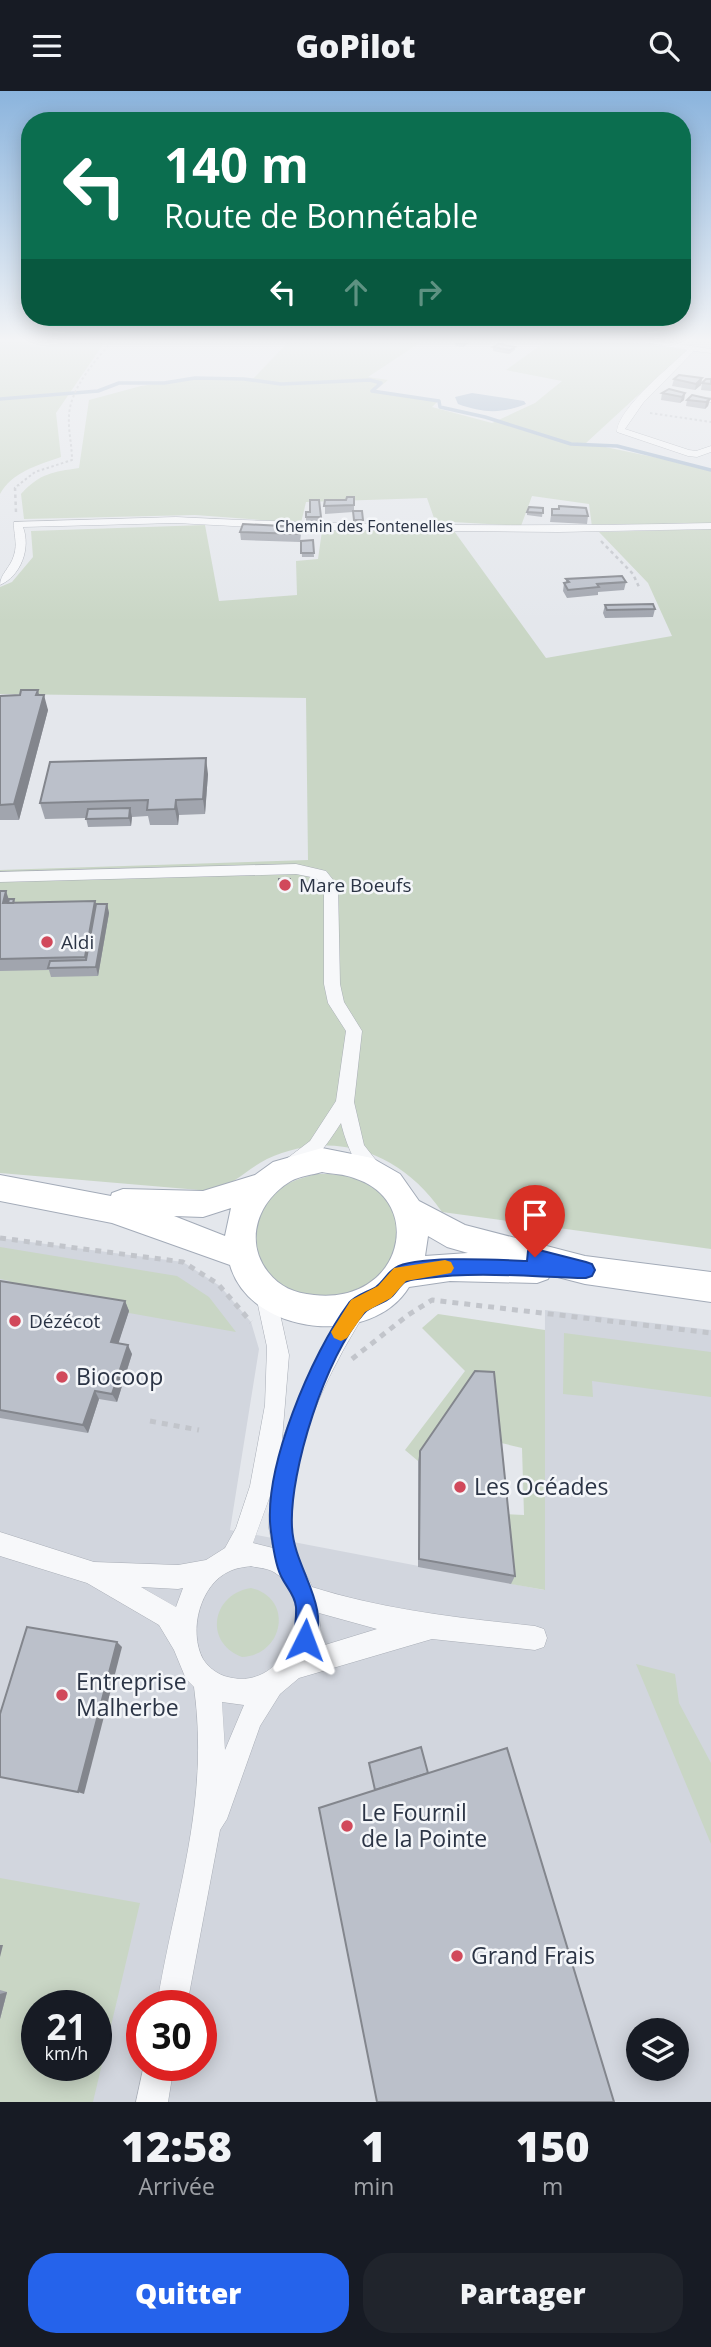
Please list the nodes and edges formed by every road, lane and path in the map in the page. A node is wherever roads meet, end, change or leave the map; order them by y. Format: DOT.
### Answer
graph roads {
  1 [pos="72,434"];
  2 [pos="626,434"];
  3 [pos="711,449"];
  4 [pos="17,524"];
  5 [pos="711,526"];
  6 [pos="588,528"];
  7 [pos="0,582"];
  8 [pos="639,587"];
  9 [pos="0,877"];
  10 [pos="345,1102"];
  11 [pos="289,1167"];
  12 [pos="378,1174"];
  13 [pos="261,1186"];
  14 [pos="0,1188"];
  15 [pos="67,1199"];
  16 [pos="408,1210"];
  17 [pos="0,1238"];
  18 [pos="241,1255"];
  19 [pos="586,1270"];
  20 [pos="401,1274"];
  21 [pos="711,1287"];
  22 [pos="265,1291"];
  23 [pos="358,1306"];
  24 [pos="711,1333"];
  25 [pos="279,1352"];
  26 [pos="326,1359"];
  27 [pos="150,1421"];
  28 [pos="199,1430"];
  29 [pos="0,1544"];
  30 [pos="233,1557"];
  31 [pos="209,1571"];
  32 [pos="289,1571"];
  33 [pos="92,1573"];
  34 [pos="304,1596"];
  35 [pos="431,1628"];
  36 [pos="535,1638"];
  37 [pos="185,1643"];
  38 [pos="292,1667"];
  39 [pos="206,1679"];
  40 [pos="270,1686"];
  41 [pos="206,1835"];
  42 [pos="175,1990"];
  43 [pos="156,2081"];
  44 [pos="152,2102"];
  1 -- 4 [label="path"];
  2 -- 3 [label="street"];
  4 -- 6 [label="street, Chemin des Fontenelles"];
  4 -- 7 [label="street"];
  5 -- 6 [label="street, Chemin des Fontenelles"];
  6 -- 8 [label="path"];
  9 -- 10 [label="street"];
  10 -- 11 [label="street"];
  10 -- 12 [label="street"];
  11 -- 12 [label="main road"];
  11 -- 13 [label="main road"];
  12 -- 16 [label="main road"];
  13 -- 15 [label="main road"];
  13 -- 18 [label="main road"];
  14 -- 15 [label="main road"];
  15 -- 18 [label="main road"];
  16 -- 19 [label="main road"];
  16 -- 20 [label="main road"];
  17 -- 25 [label="path"];
  18 -- 22 [label="main road"];
  19 -- 20 [label="main road"];
  19 -- 21 [label="main road"];
  20 -- 23 [label="main road"];
  22 -- 23 [label="main road"];
  22 -- 25 [label="street"];
  23 -- 26 [label="street"];
  24 -- 26 [label="path"];
  25 -- 30 [label="street"];
  26 -- 32 [label="street"];
  27 -- 28 [label="path"];
  29 -- 33 [label="street"];
  30 -- 31 [label="street"];
  30 -- 32 [label="street"];
  31 -- 33 [label="street"];
  31 -- 37 [label="street"];
  32 -- 34 [label="street"];
  33 -- 37 [label="street"];
  34 -- 35 [label="street"];
  34 -- 38 [label="street"];
  35 -- 36 [label="street"];
  35 -- 38 [label="street"];
  37 -- 39 [label="street"];
  38 -- 40 [label="street"];
  39 -- 40 [label="street"];
  39 -- 41 [label="street"];
  40 -- 41 [label="street"];
  41 -- 42 [label="street"];
  43 -- 44 [label="street"];
}
